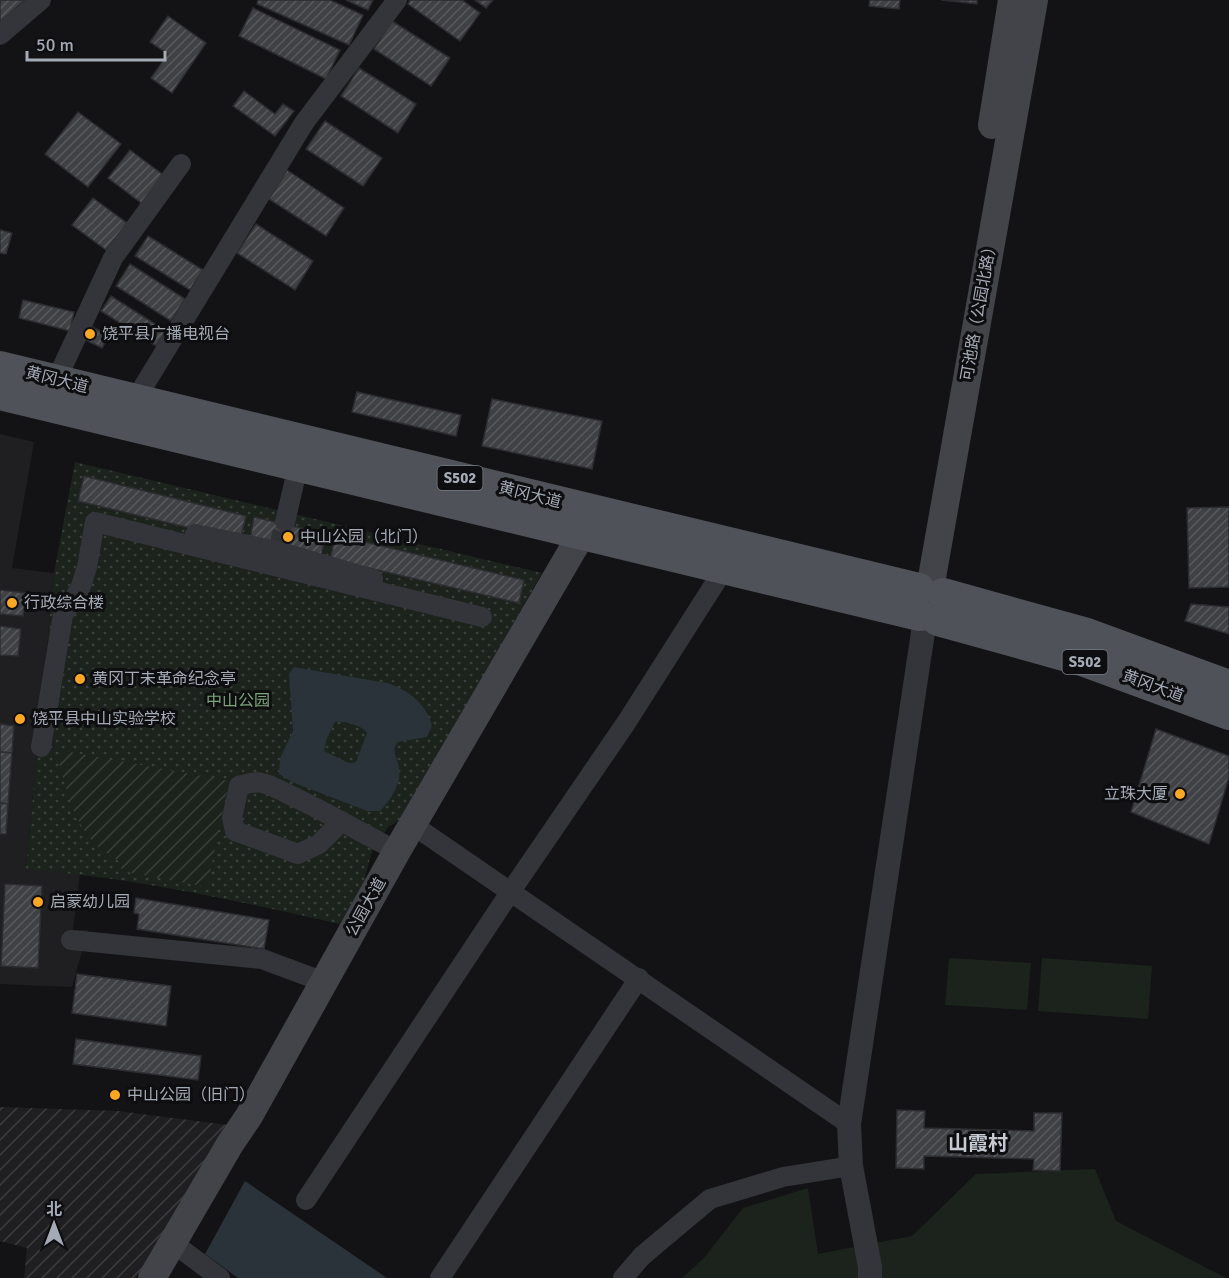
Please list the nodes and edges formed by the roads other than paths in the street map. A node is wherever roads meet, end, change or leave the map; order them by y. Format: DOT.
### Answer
graph roads {
  1 [pos="41,0"];
  2 [pos="397,0"];
  3 [pos="1011,0"];
  4 [pos="1034,0"];
  5 [pos="0,35"];
  6 [pos="181,164"];
  7 [pos="0,367"];
  8 [pos="54,385"];
  9 [pos="0,394"];
  10 [pos="134,402"];
  11 [pos="299,462"];
  12 [pos="285,522"];
  13 [pos="580,537"];
  14 [pos="724,569"];
  15 [pos="926,609"];
  16 [pos="482,617"];
  17 [pos="1229,686"];
  18 [pos="1229,714"];
  19 [pos="41,747"];
  20 [pos="342,821"];
  21 [pos="413,825"];
  22 [pos="397,851"];
  23 [pos="511,891"];
  24 [pos="71,940"];
  25 [pos="639,978"];
  26 [pos="324,982"];
  27 [pos="849,1124"];
  28 [pos="850,1166"];
  29 [pos="306,1200"];
  30 [pos="173,1243"];
  31 [pos="152,1278"];
  32 [pos="220,1278"];
  33 [pos="440,1278"];
  34 [pos="623,1278"];
  35 [pos="870,1278"];
  1 -- 5 [label="street"];
  2 -- 10 [label="street"];
  3 -- 15 [label="main road, 可池路（公园北路）"];
  4 -- 15 [label="main road, 可池路（公园北路）"];
  6 -- 8 [label="street"];
  7 -- 15 [label="main road, 黄冈大道 / S502"];
  9 -- 15 [label="main road, 黄冈大道 / S502"];
  11 -- 12 [label="street"];
  13 -- 21 [label="main road, 公园大道"];
  14 -- 23 [label="street"];
  15 -- 17 [label="main road, 黄冈大道 / S502"];
  15 -- 18 [label="main road, 黄冈大道 / S502"];
  15 -- 27 [label="street"];
  16 -- 19 [label="street"];
  20 -- 20 [label="street"];
  20 -- 22 [label="street"];
  21 -- 22 [label="main road, 公园大道"];
  21 -- 23 [label="street"];
  22 -- 26 [label="main road, 公园大道"];
  23 -- 25 [label="street"];
  23 -- 29 [label="street"];
  24 -- 26 [label="street"];
  25 -- 27 [label="street"];
  25 -- 33 [label="street"];
  26 -- 30 [label="main road, 公园大道"];
  27 -- 28 [label="street"];
  28 -- 34 [label="street"];
  28 -- 35 [label="street"];
  30 -- 31 [label="main road, 公园大道"];
  30 -- 32 [label="street"];
}
